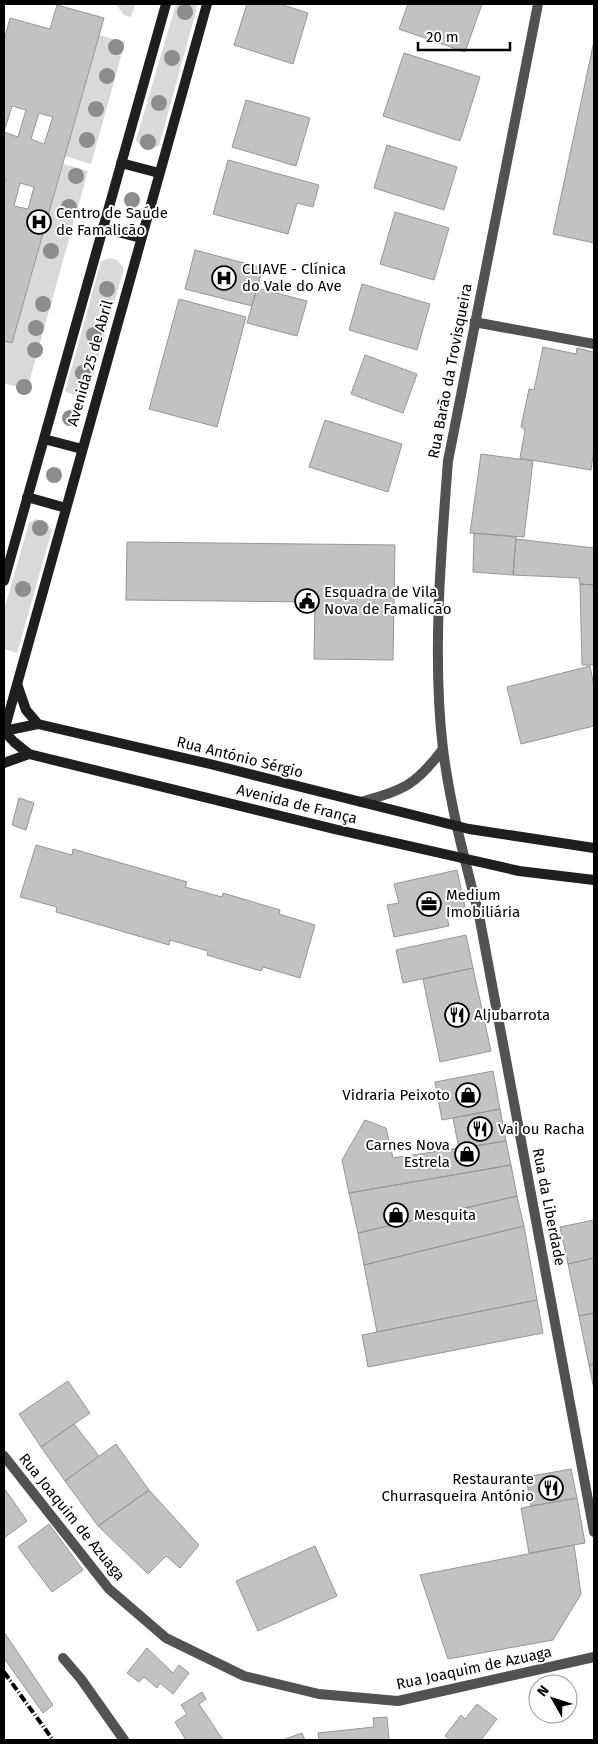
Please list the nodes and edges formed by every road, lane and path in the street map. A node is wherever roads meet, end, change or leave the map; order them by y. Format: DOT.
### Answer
graph roads {
  1 [pos="166,4"];
  2 [pos="207,4"];
  3 [pos="538,4"];
  4 [pos="121,163"];
  5 [pos="159,173"];
  6 [pos="102,228"];
  7 [pos="141,238"];
  8 [pos="474,322"];
  9 [pos="594,344"];
  10 [pos="44,439"];
  11 [pos="82,449"];
  12 [pos="27,497"];
  13 [pos="66,508"];
  14 [pos="4,581"];
  15 [pos="17,684"];
  16 [pos="38,724"];
  17 [pos="4,731"];
  18 [pos="443,749"];
  19 [pos="29,754"];
  20 [pos="4,763"];
  21 [pos="361,802"];
  22 [pos="463,828"];
  23 [pos="594,848"];
  24 [pos="465,859"];
  25 [pos="594,880"];
  26 [pos="4,1456"];
  27 [pos="594,1532"];
  28 [pos="594,1657"];
  29 [pos="63,1658"];
  30 [pos="124,1740"];
  1 -- 4 [label="main road, Avenida 25 de Abril"];
  2 -- 5 [label="main road, Avenida 25 de Abril"];
  3 -- 8 [label="street, Rua Barão da Trovisqueira"];
  4 -- 5 [label="main road"];
  4 -- 6 [label="main road, Avenida 25 de Abril"];
  5 -- 7 [label="main road, Avenida 25 de Abril"];
  6 -- 7 [label="main road"];
  6 -- 10 [label="main road, Avenida 25 de Abril"];
  7 -- 11 [label="main road, Avenida 25 de Abril"];
  8 -- 9 [label="street"];
  8 -- 18 [label="street, Rua Barão da Trovisqueira"];
  10 -- 11 [label="main road"];
  10 -- 12 [label="main road, Avenida 25 de Abril"];
  11 -- 13 [label="main road, Avenida 25 de Abril"];
  12 -- 13 [label="main road"];
  12 -- 14 [label="main road, Avenida 25 de Abril"];
  13 -- 15 [label="main road, Avenida 25 de Abril"];
  15 -- 16 [label="main road"];
  15 -- 17 [label="main road, Avenida 25 de Abril"];
  16 -- 17 [label="main road, Rua António Sérgio"];
  16 -- 21 [label="main road, Rua António Sérgio"];
  17 -- 19 [label="main road, Avenida de França"];
  18 -- 21 [label="street"];
  18 -- 22 [label="street, Rua Barão da Trovisqueira"];
  19 -- 20 [label="main road"];
  19 -- 24 [label="main road, Avenida de França"];
  21 -- 22 [label="main road, Rua António Sérgio"];
  22 -- 23 [label="main road"];
  22 -- 24 [label="street, Rua Barão da Trovisqueira"];
  24 -- 25 [label="main road, Avenida de França"];
  24 -- 27 [label="street, Rua da Liberdade"];
  26 -- 28 [label="street, Rua Joaquim de Azuaga"];
  29 -- 30 [label="street"];
}
